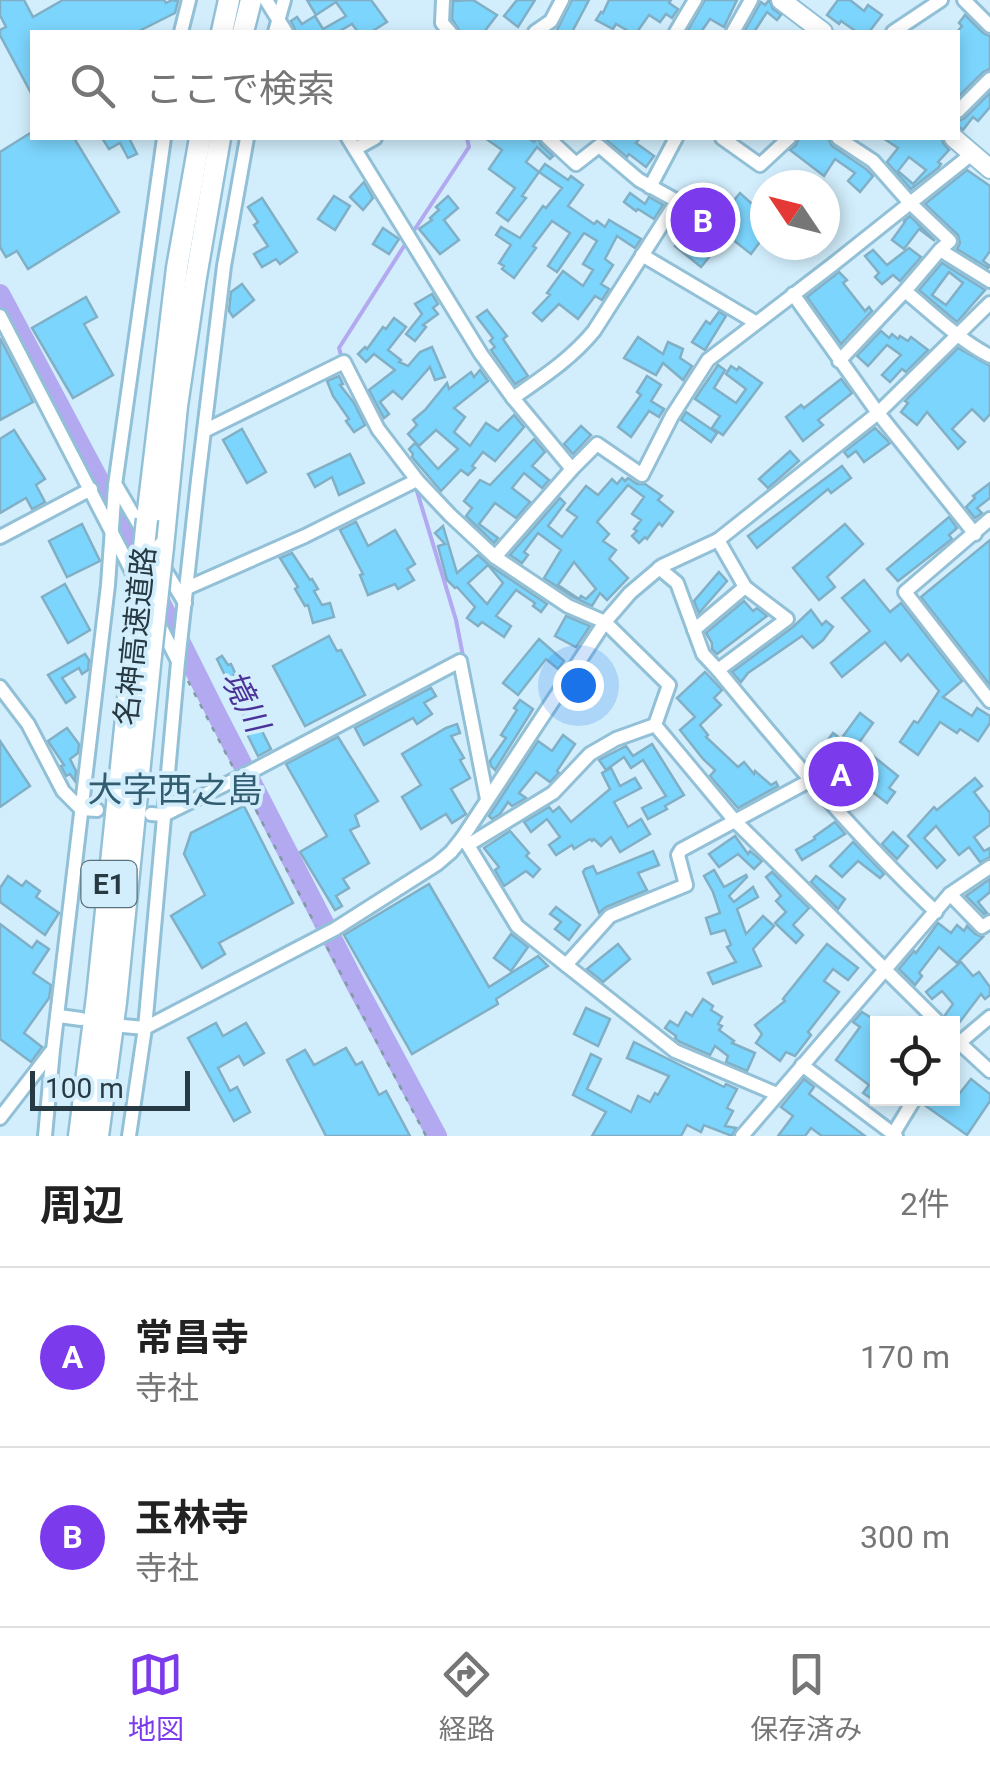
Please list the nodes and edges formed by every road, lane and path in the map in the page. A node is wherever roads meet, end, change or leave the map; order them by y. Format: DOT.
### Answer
graph roads {
  1 [pos="189,0"];
  2 [pos="229,0"];
  3 [pos="251,0"];
  4 [pos="266,0"];
  5 [pos="284,0"];
  6 [pos="443,0"];
  7 [pos="562,0"];
  8 [pos="696,0"];
  9 [pos="750,0"];
  10 [pos="781,0"];
  11 [pos="941,0"];
  12 [pos="964,0"];
  13 [pos="276,26"];
  14 [pos="990,26"];
  15 [pos="182,30"];
  16 [pos="222,30"];
  17 [pos="244,30"];
  18 [pos="448,30"];
  19 [pos="538,30"];
  20 [pos="677,30"];
  21 [pos="734,30"];
  22 [pos="819,30"];
  23 [pos="896,30"];
  24 [pos="990,79"];
  25 [pos="960,110"];
  26 [pos="164,140"];
  27 [pos="200,140"];
  28 [pos="220,140"];
  29 [pos="247,140"];
  30 [pos="550,140"];
  31 [pos="675,140"];
  32 [pos="725,140"];
  33 [pos="786,140"];
  34 [pos="841,140"];
  35 [pos="956,140"];
  36 [pos="602,142"];
  37 [pos="352,144"];
  38 [pos="972,153"];
  39 [pos="990,168"];
  40 [pos="650,187"];
  41 [pos="910,204"];
  42 [pos="940,250"];
  43 [pos="642,255"];
  44 [pos="990,282"];
  45 [pos="905,291"];
  46 [pos="793,294"];
  47 [pos="990,303"];
  48 [pos="0,316"];
  49 [pos="756,322"];
  50 [pos="958,334"];
  51 [pos="176,349"];
  52 [pos="990,356"];
  53 [pos="839,361"];
  54 [pos="513,398"];
  55 [pos="878,413"];
  56 [pos="204,431"];
  57 [pos="572,469"];
  58 [pos="417,480"];
  59 [pos="115,485"];
  60 [pos="90,490"];
  61 [pos="990,520"];
  62 [pos="112,531"];
  63 [pos="975,534"];
  64 [pos="0,536"];
  65 [pos="718,540"];
  66 [pos="495,557"];
  67 [pos="659,568"];
  68 [pos="745,587"];
  69 [pos="187,588"];
  70 [pos="186,608"];
  71 [pos="605,622"];
  72 [pos="694,630"];
  73 [pos="178,662"];
  74 [pos="718,670"];
  75 [pos="0,687"];
  76 [pos="990,701"];
  77 [pos="655,725"];
  78 [pos="237,775"];
  79 [pos="809,781"];
  80 [pos="487,799"];
  81 [pos="81,809"];
  82 [pos="97,810"];
  83 [pos="158,815"];
  84 [pos="735,821"];
  85 [pos="466,841"];
  86 [pos="990,867"];
  87 [pos="950,894"];
  88 [pos="936,912"];
  89 [pos="990,922"];
  90 [pos="322,936"];
  91 [pos="566,965"];
  92 [pos="885,969"];
  93 [pos="59,1016"];
  94 [pos="932,1016"];
  95 [pos="990,1017"];
  96 [pos="80,1019"];
  97 [pos="124,1026"];
  98 [pos="145,1028"];
  99 [pos="960,1038"];
  100 [pos="960,1046"];
  101 [pos="53,1050"];
  102 [pos="802,1065"];
  103 [pos="990,1070"];
  104 [pos="776,1094"];
  105 [pos="910,1106"];
  106 [pos="0,1118"];
  107 [pos="129,1132"];
  108 [pos="894,1135"];
  109 [pos="45,1136"];
  110 [pos="79,1136"];
  111 [pos="98,1136"];
  112 [pos="143,1136"];
  113 [pos="426,1136"];
  114 [pos="742,1136"];
  1 -- 15 [label="street"];
  2 -- 16 [label="highway"];
  3 -- 17 [label="highway"];
  4 -- 13 [label="street"];
  5 -- 13 [label="street"];
  6 -- 18 [label="street"];
  7 -- 19 [label="street"];
  8 -- 20 [label="street"];
  9 -- 21 [label="street"];
  10 -- 22 [label="main road"];
  11 -- 23 [label="street"];
  12 -- 14 [label="street"];
  24 -- 25 [label="street"];
  26 -- 59 [label="street"];
  27 -- 51 [label="highway, 名神高速道路 / E1"];
  28 -- 51 [label="highway, 名神高速道路 / E1"];
  29 -- 56 [label="street"];
  30 -- 36 [label="street"];
  31 -- 40 [label="street"];
  32 -- 33 [label="street"];
  34 -- 41 [label="street"];
  35 -- 38 [label="main road"];
  36 -- 40 [label="street"];
  37 -- 54 [label="street"];
  38 -- 39 [label="main road"];
  38 -- 41 [label="street"];
  40 -- 43 [label="street"];
  41 -- 42 [label="street"];
  41 -- 46 [label="street"];
  42 -- 44 [label="street"];
  42 -- 45 [label="street"];
  43 -- 49 [label="street"];
  43 -- 54 [label="street"];
  45 -- 50 [label="street"];
  45 -- 53 [label="street"];
  46 -- 49 [label="street"];
  46 -- 53 [label="street"];
  47 -- 50 [label="street"];
  48 -- 60 [label="street"];
  49 -- 57 [label="street"];
  50 -- 52 [label="street"];
  50 -- 55 [label="street"];
  51 -- 110 [label="highway, 名神高速道路 / E1, bridge"];
  51 -- 111 [label="highway, 名神高速道路 / E1, bridge"];
  53 -- 55 [label="street"];
  54 -- 57 [label="street"];
  55 -- 63 [label="street"];
  55 -- 65 [label="street"];
  56 -- 58 [label="street"];
  56 -- 69 [label="street"];
  57 -- 66 [label="street"];
  58 -- 66 [label="street"];
  58 -- 69 [label="street"];
  59 -- 62 [label="street"];
  59 -- 70 [label="street"];
  60 -- 62 [label="street"];
  60 -- 64 [label="street"];
  61 -- 63 [label="street"];
  62 -- 73 [label="street"];
  62 -- 81 [label="street"];
  63 -- 76 [label="street"];
  65 -- 67 [label="street"];
  65 -- 68 [label="street"];
  66 -- 71 [label="street"];
  67 -- 71 [label="street"];
  67 -- 72 [label="street"];
  68 -- 72 [label="street"];
  68 -- 74 [label="street"];
  69 -- 70 [label="street"];
  70 -- 73 [label="street"];
  71 -- 77 [label="street"];
  71 -- 80 [label="street"];
  72 -- 74 [label="street"];
  73 -- 78 [label="path"];
  73 -- 83 [label="street"];
  74 -- 79 [label="street"];
  75 -- 81 [label="street"];
  77 -- 84 [label="street"];
  77 -- 85 [label="street"];
  78 -- 80 [label="street, bridge"];
  78 -- 83 [label="street"];
  78 -- 90 [label="path"];
  79 -- 84 [label="street"];
  79 -- 88 [label="street"];
  80 -- 85 [label="street"];
  81 -- 82 [label="street"];
  81 -- 93 [label="street"];
  83 -- 98 [label="street"];
  84 -- 91 [label="street"];
  84 -- 92 [label="street"];
  85 -- 90 [label="street"];
  85 -- 91 [label="street"];
  86 -- 87 [label="street"];
  87 -- 88 [label="street"];
  87 -- 89 [label="street"];
  88 -- 92 [label="street"];
  90 -- 98 [label="street"];
  90 -- 113 [label="path"];
  91 -- 104 [label="street"];
  92 -- 94 [label="street"];
  92 -- 102 [label="street"];
  93 -- 96 [label="street"];
  93 -- 101 [label="street"];
  95 -- 99 [label="street"];
  97 -- 98 [label="street"];
  98 -- 107 [label="street"];
  100 -- 103 [label="street"];
  101 -- 106 [label="street"];
  101 -- 109 [label="street"];
  102 -- 104 [label="street"];
  102 -- 108 [label="street"];
  104 -- 114 [label="street"];
  105 -- 108 [label="street"];
  107 -- 112 [label="street"];
}
